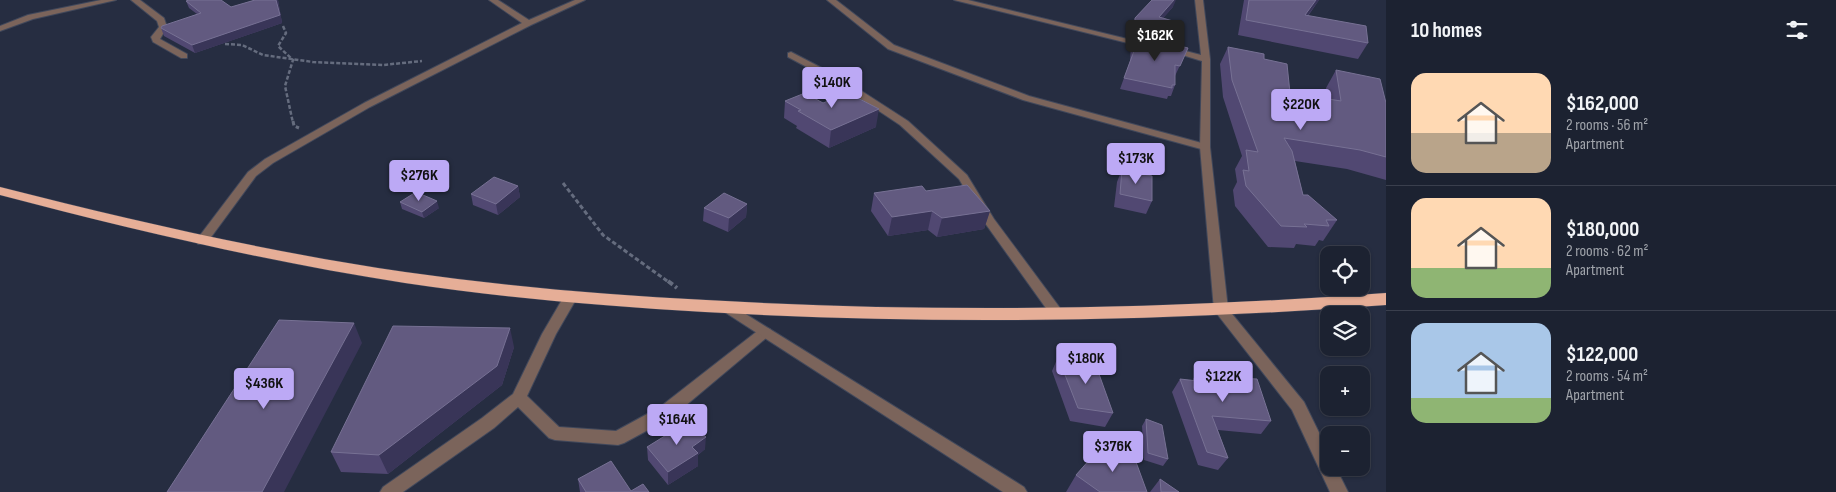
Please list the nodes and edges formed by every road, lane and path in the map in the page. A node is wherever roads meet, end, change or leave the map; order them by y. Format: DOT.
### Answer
graph roads {
  1 [pos="96,0"];
  2 [pos="112,0"];
  3 [pos="135,0"];
  4 [pos="493,0"];
  5 [pos="581,0"];
  6 [pos="831,0"];
  7 [pos="958,0"];
  8 [pos="1199,0"];
  9 [pos="84,4"];
  10 [pos="528,23"];
  11 [pos="283,26"];
  12 [pos="0,29"];
  13 [pos="224,44"];
  14 [pos="791,54"];
  15 [pos="184,56"];
  16 [pos="1206,59"];
  17 [pos="293,60"];
  18 [pos="444,66"];
  19 [pos="312,135"];
  20 [pos="1205,146"];
  21 [pos="563,183"];
  22 [pos="0,191"];
  23 [pos="202,241"];
  24 [pos="571,296"];
  25 [pos="1386,299"];
  26 [pos="701,306"];
  27 [pos="728,308"];
  28 [pos="1221,310"];
  29 [pos="1058,315"];
  30 [pos="765,333"];
  31 [pos="519,398"];
  32 [pos="389,492"];
  33 [pos="1018,492"];
  34 [pos="1339,492"];
  1 -- 9 [label="street"];
  2 -- 9 [label="street"];
  3 -- 15 [label="street"];
  4 -- 10 [label="street"];
  5 -- 10 [label="street"];
  6 -- 20 [label="street"];
  7 -- 16 [label="street"];
  8 -- 16 [label="street"];
  9 -- 12 [label="street"];
  10 -- 18 [label="street"];
  11 -- 17 [label="path"];
  13 -- 17 [label="path"];
  14 -- 29 [label="street"];
  16 -- 20 [label="street"];
  17 -- 18 [label="path"];
  17 -- 19 [label="path"];
  18 -- 19 [label="street"];
  19 -- 23 [label="street"];
  20 -- 28 [label="street"];
  21 -- 26 [label="path"];
  22 -- 23 [label="highway"];
  23 -- 24 [label="highway"];
  24 -- 26 [label="highway"];
  24 -- 31 [label="street"];
  25 -- 28 [label="highway"];
  26 -- 27 [label="highway"];
  27 -- 29 [label="highway"];
  27 -- 30 [label="street"];
  28 -- 29 [label="highway"];
  28 -- 34 [label="street"];
  30 -- 31 [label="street"];
  30 -- 33 [label="street"];
  31 -- 32 [label="street"];
}
